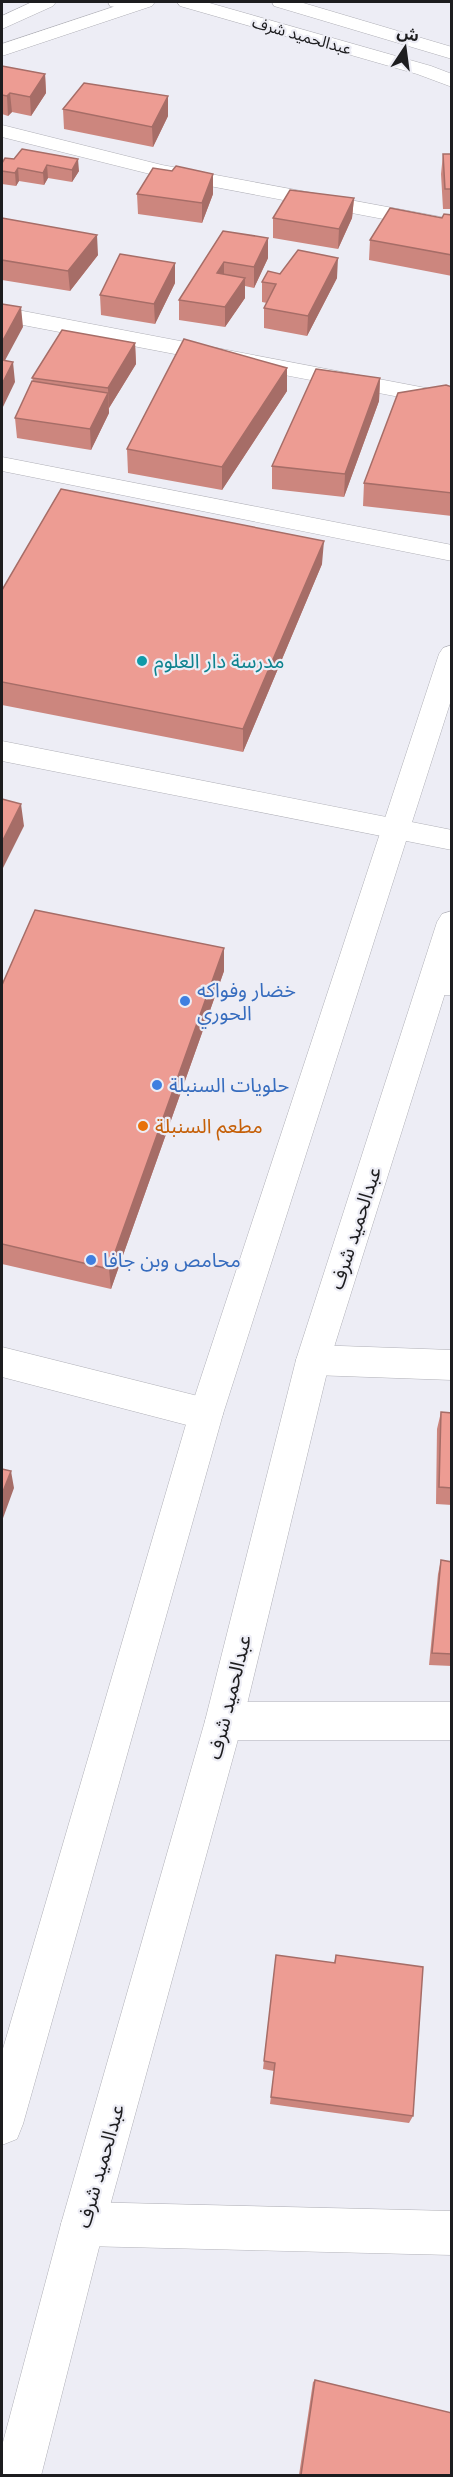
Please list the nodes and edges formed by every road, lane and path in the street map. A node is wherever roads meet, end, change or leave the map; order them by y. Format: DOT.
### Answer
graph roads {
  1 [pos="46,2"];
  2 [pos="117,2"];
  3 [pos="143,2"];
  4 [pos="187,2"];
  5 [pos="281,2"];
  6 [pos="225,7"];
  7 [pos="2,23"];
  8 [pos="2,50"];
  9 [pos="452,53"];
  10 [pos="452,81"];
  11 [pos="2,131"];
  12 [pos="452,226"];
  13 [pos="2,314"];
  14 [pos="452,400"];
  15 [pos="2,464"];
  16 [pos="452,553"];
  17 [pos="452,654"];
  18 [pos="2,751"];
  19 [pos="395,828"];
  20 [pos="452,840"];
  21 [pos="452,922"];
  22 [pos="442,983"];
  23 [pos="313,1360"];
  24 [pos="2,1362"];
  25 [pos="452,1365"];
  26 [pos="206,1414"];
  27 [pos="224,1721"];
  28 [pos="452,1721"];
  29 [pos="2,2124"];
  30 [pos="83,2224"];
  31 [pos="452,2233"];
  32 [pos="17,2475"];
  1 -- 7 [label="main road"];
  2 -- 3 [label="main road"];
  3 -- 8 [label="main road"];
  4 -- 6 [label="main road, عبدالحميد شرف"];
  5 -- 9 [label="main road, عبدالحميد شرف"];
  6 -- 10 [label="main road, عبدالحميد شرف"];
  11 -- 12 [label="main road"];
  13 -- 14 [label="main road"];
  15 -- 16 [label="main road"];
  17 -- 19 [label="main road"];
  18 -- 19 [label="main road"];
  19 -- 20 [label="main road"];
  19 -- 26 [label="main road"];
  21 -- 22 [label="main road, عبدالحميد شرف"];
  22 -- 23 [label="main road, عبدالحميد شرف"];
  23 -- 25 [label="main road"];
  23 -- 27 [label="main road, عبدالحميد شرف"];
  24 -- 26 [label="main road"];
  26 -- 29 [label="main road"];
  27 -- 28 [label="main road"];
  27 -- 30 [label="main road, عبدالحميد شرف"];
  30 -- 31 [label="main road"];
  30 -- 32 [label="main road, عبدالحميد شرف"];
}
